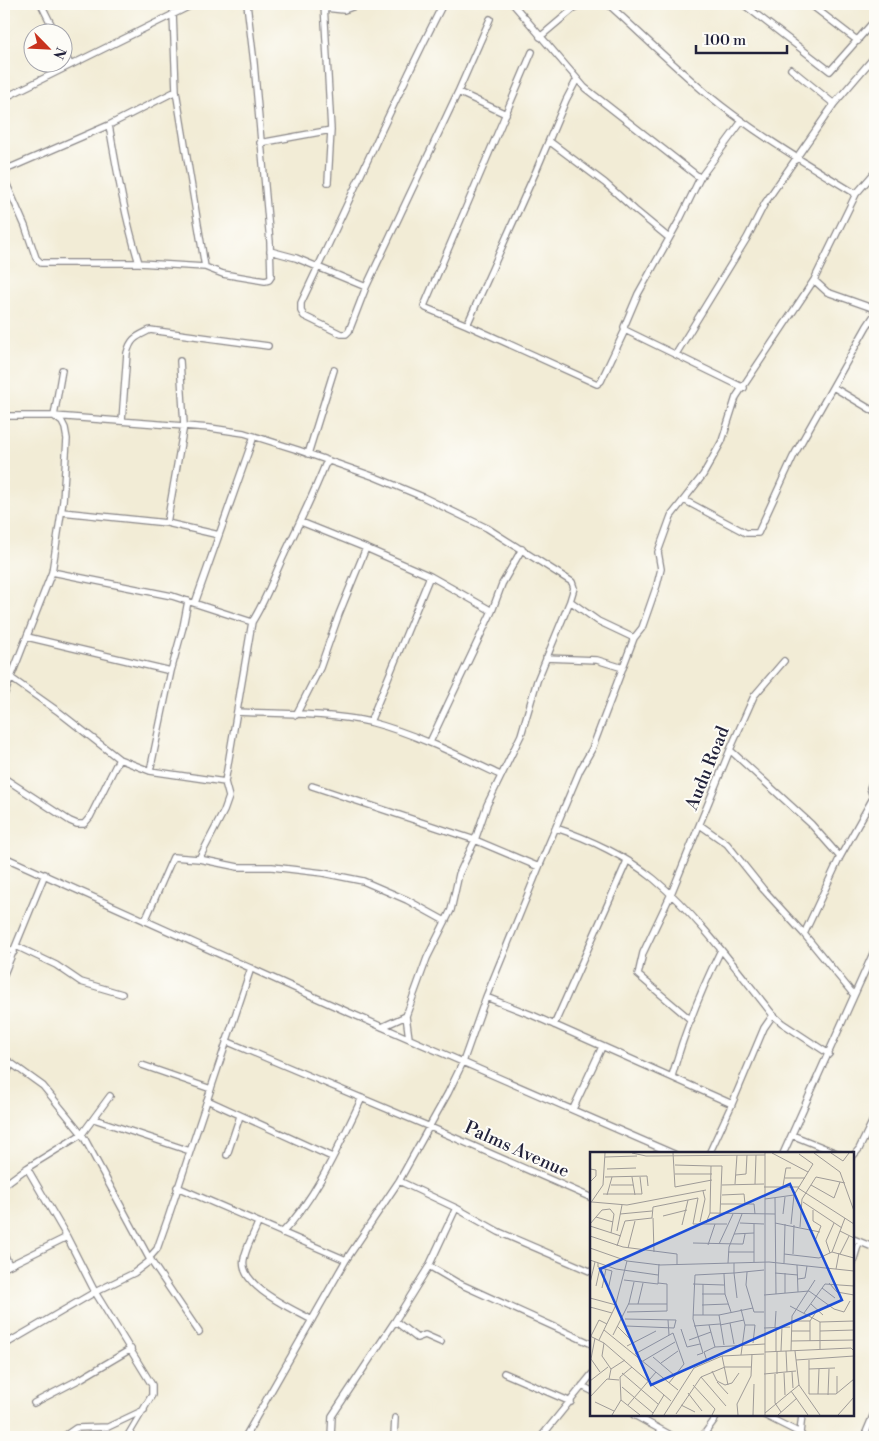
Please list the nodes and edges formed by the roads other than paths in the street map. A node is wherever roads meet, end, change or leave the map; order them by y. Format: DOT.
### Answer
graph roads {
  1 [pos="41,4"];
  2 [pos="194,4"];
  3 [pos="247,4"];
  4 [pos="360,4"];
  5 [pos="513,4"];
  6 [pos="579,4"];
  7 [pos="608,4"];
  8 [pos="743,4"];
  9 [pos="810,4"];
  10 [pos="324,6"];
  11 [pos="442,6"];
  12 [pos="173,13"];
  13 [pos="490,18"];
  14 [pos="875,20"];
  15 [pos="50,22"];
  16 [pos="540,37"];
  17 [pos="858,40"];
  18 [pos="532,52"];
  19 [pos="875,56"];
  20 [pos="72,63"];
  21 [pos="791,69"];
  22 [pos="54,72"];
  23 [pos="577,79"];
  24 [pos="176,91"];
  25 [pos="458,92"];
  26 [pos="4,98"];
  27 [pos="834,104"];
  28 [pos="506,114"];
  29 [pos="742,121"];
  30 [pos="109,125"];
  31 [pos="331,130"];
  32 [pos="549,140"];
  33 [pos="260,143"];
  34 [pos="796,158"];
  35 [pos="4,169"];
  36 [pos="875,172"];
  37 [pos="4,178"];
  38 [pos="700,178"];
  39 [pos="328,182"];
  40 [pos="856,194"];
  41 [pos="669,238"];
  42 [pos="270,251"];
  43 [pos="138,263"];
  44 [pos="205,267"];
  45 [pos="318,268"];
  46 [pos="814,280"];
  47 [pos="366,287"];
  48 [pos="875,309"];
  49 [pos="875,314"];
  50 [pos="467,325"];
  51 [pos="625,330"];
  52 [pos="268,346"];
  53 [pos="676,354"];
  54 [pos="180,361"];
  55 [pos="62,370"];
  56 [pos="334,370"];
  57 [pos="833,387"];
  58 [pos="744,388"];
  59 [pos="875,412"];
  60 [pos="4,416"];
  61 [pos="54,416"];
  62 [pos="122,421"];
  63 [pos="184,425"];
  64 [pos="254,436"];
  65 [pos="308,454"];
  66 [pos="328,462"];
  67 [pos="684,500"];
  68 [pos="62,512"];
  69 [pos="301,522"];
  70 [pos="167,523"];
  71 [pos="219,535"];
  72 [pos="366,548"];
  73 [pos="522,549"];
  74 [pos="52,572"];
  75 [pos="430,576"];
  76 [pos="188,601"];
  77 [pos="570,601"];
  78 [pos="195,603"];
  79 [pos="492,611"];
  80 [pos="252,622"];
  81 [pos="27,637"];
  82 [pos="634,638"];
  83 [pos="546,658"];
  84 [pos="784,660"];
  85 [pos="623,668"];
  86 [pos="170,671"];
  87 [pos="4,675"];
  88 [pos="11,678"];
  89 [pos="4,695"];
  90 [pos="237,712"];
  91 [pos="296,715"];
  92 [pos="370,722"];
  93 [pos="430,742"];
  94 [pos="730,750"];
  95 [pos="119,759"];
  96 [pos="150,771"];
  97 [pos="500,775"];
  98 [pos="875,775"];
  99 [pos="4,778"];
  100 [pos="225,782"];
  101 [pos="312,786"];
  102 [pos="874,800"];
  103 [pos="700,825"];
  104 [pos="556,828"];
  105 [pos="475,840"];
  106 [pos="4,857"];
  107 [pos="840,858"];
  108 [pos="199,859"];
  109 [pos="627,861"];
  110 [pos="539,867"];
  111 [pos="45,874"];
  112 [pos="671,894"];
  113 [pos="145,921"];
  114 [pos="445,921"];
  115 [pos="804,934"];
  116 [pos="16,946"];
  117 [pos="4,948"];
  118 [pos="875,949"];
  119 [pos="721,950"];
  120 [pos="14,952"];
  121 [pos="251,968"];
  122 [pos="4,974"];
  123 [pos="122,994"];
  124 [pos="854,995"];
  125 [pos="486,997"];
  126 [pos="773,1015"];
  127 [pos="406,1016"];
  128 [pos="691,1020"];
  129 [pos="554,1025"];
  130 [pos="382,1027"];
  131 [pos="409,1038"];
  132 [pos="226,1041"];
  133 [pos="602,1047"];
  134 [pos="829,1054"];
  135 [pos="4,1058"];
  136 [pos="463,1062"];
  137 [pos="12,1063"];
  138 [pos="142,1065"];
  139 [pos="672,1076"];
  140 [pos="4,1081"];
  141 [pos="211,1089"];
  142 [pos="110,1096"];
  143 [pos="362,1098"];
  144 [pos="207,1100"];
  145 [pos="732,1104"];
  146 [pos="573,1109"];
  147 [pos="240,1116"];
  148 [pos="875,1116"];
  149 [pos="94,1119"];
  150 [pos="430,1127"];
  151 [pos="82,1134"];
  152 [pos="792,1135"];
  153 [pos="190,1151"];
  154 [pos="670,1152"];
  155 [pos="710,1152"];
  156 [pos="784,1152"];
  157 [pos="834,1152"];
  158 [pos="227,1155"];
  159 [pos="854,1155"];
  160 [pos="332,1158"];
  161 [pos="27,1168"];
  162 [pos="399,1181"];
  163 [pos="4,1184"];
  164 [pos="177,1187"];
  165 [pos="590,1197"];
  166 [pos="456,1208"];
  167 [pos="258,1223"];
  168 [pos="282,1233"];
  169 [pos="67,1237"];
  170 [pos="854,1240"];
  171 [pos="859,1242"];
  172 [pos="875,1248"];
  173 [pos="4,1253"];
  174 [pos="149,1258"];
  175 [pos="854,1259"];
  176 [pos="346,1260"];
  177 [pos="6,1266"];
  178 [pos="429,1266"];
  179 [pos="590,1271"];
  180 [pos="95,1292"];
  181 [pos="312,1320"];
  182 [pos="395,1321"];
  183 [pos="199,1332"];
  184 [pos="441,1342"];
  185 [pos="590,1343"];
  186 [pos="4,1345"];
  187 [pos="132,1349"];
  188 [pos="504,1373"];
  189 [pos="590,1376"];
  190 [pos="582,1386"];
  191 [pos="590,1390"];
  192 [pos="571,1402"];
  193 [pos="34,1403"];
  194 [pos="144,1410"];
  195 [pos="875,1412"];
  196 [pos="636,1416"];
  197 [pos="717,1416"];
  198 [pos="766,1416"];
  199 [pos="802,1416"];
  200 [pos="395,1418"];
  201 [pos="801,1435"];
  202 [pos="63,1437"];
  203 [pos="127,1437"];
  204 [pos="245,1437"];
  205 [pos="331,1437"];
  206 [pos="394,1437"];
  207 [pos="541,1437"];
  208 [pos="674,1437"];
  209 [pos="702,1437"];
  210 [pos="864,1437"];
  1 -- 15 [label="street"];
  2 -- 12 [label="street"];
  3 -- 33 [label="street"];
  4 -- 10 [label="street"];
  5 -- 16 [label="street"];
  6 -- 16 [label="street"];
  7 -- 29 [label="street"];
  8 -- 17 [label="street"];
  9 -- 17 [label="street"];
  10 -- 31 [label="street"];
  11 -- 45 [label="street"];
  12 -- 20 [label="street"];
  12 -- 24 [label="street"];
  13 -- 25 [label="street"];
  14 -- 17 [label="street"];
  16 -- 23 [label="street"];
  18 -- 28 [label="street"];
  19 -- 27 [label="street"];
  21 -- 27 [label="street"];
  22 -- 26 [label="street"];
  23 -- 32 [label="street"];
  23 -- 38 [label="street"];
  24 -- 30 [label="street"];
  24 -- 44 [label="street"];
  25 -- 28 [label="street"];
  25 -- 47 [label="street"];
  27 -- 34 [label="street"];
  28 -- 50 [label="street"];
  29 -- 34 [label="street"];
  29 -- 38 [label="street"];
  30 -- 35 [label="street"];
  30 -- 43 [label="street"];
  31 -- 33 [label="street"];
  31 -- 39 [label="street"];
  32 -- 41 [label="street"];
  32 -- 50 [label="street"];
  33 -- 42 [label="street"];
  34 -- 40 [label="street"];
  34 -- 53 [label="street"];
  36 -- 40 [label="street"];
  37 -- 43 [label="street"];
  38 -- 41 [label="street"];
  40 -- 46 [label="street"];
  41 -- 51 [label="street"];
  42 -- 44 [label="street"];
  42 -- 45 [label="street"];
  43 -- 44 [label="street"];
  45 -- 47 [label="street"];
  45 -- 47 [label="street"];
  46 -- 48 [label="street"];
  46 -- 58 [label="street"];
  49 -- 57 [label="street"];
  50 -- 51 [label="street"];
  51 -- 53 [label="street"];
  52 -- 62 [label="street"];
  53 -- 58 [label="street"];
  54 -- 63 [label="street"];
  55 -- 61 [label="street"];
  56 -- 65 [label="street"];
  57 -- 59 [label="street"];
  57 -- 67 [label="street"];
  58 -- 67 [label="street"];
  60 -- 61 [label="street"];
  61 -- 62 [label="street"];
  61 -- 68 [label="street"];
  62 -- 63 [label="street"];
  63 -- 64 [label="street"];
  63 -- 70 [label="street"];
  64 -- 65 [label="street"];
  64 -- 71 [label="street"];
  65 -- 66 [label="street"];
  66 -- 69 [label="street"];
  66 -- 73 [label="street"];
  67 -- 82 [label="street"];
  68 -- 70 [label="street"];
  68 -- 74 [label="street"];
  69 -- 72 [label="street"];
  69 -- 80 [label="street"];
  70 -- 71 [label="street"];
  71 -- 78 [label="street"];
  72 -- 75 [label="street"];
  72 -- 91 [label="street"];
  73 -- 77 [label="street"];
  73 -- 79 [label="street"];
  74 -- 76 [label="street"];
  74 -- 81 [label="street"];
  75 -- 79 [label="street"];
  75 -- 92 [label="street"];
  76 -- 78 [label="street"];
  76 -- 86 [label="street"];
  77 -- 82 [label="street"];
  77 -- 83 [label="street"];
  78 -- 80 [label="street"];
  79 -- 93 [label="street"];
  80 -- 90 [label="street"];
  81 -- 86 [label="street"];
  81 -- 88 [label="street"];
  82 -- 85 [label="street"];
  83 -- 85 [label="street"];
  83 -- 97 [label="street"];
  84 -- 94 [label="street, Audu Road"];
  85 -- 104 [label="street"];
  86 -- 96 [label="street"];
  87 -- 88 [label="street"];
  88 -- 89 [label="street"];
  88 -- 95 [label="street"];
  90 -- 91 [label="street"];
  90 -- 100 [label="street"];
  91 -- 92 [label="street"];
  92 -- 93 [label="street"];
  93 -- 97 [label="street"];
  94 -- 103 [label="street, Audu Road"];
  94 -- 107 [label="street"];
  95 -- 96 [label="street"];
  95 -- 99 [label="street"];
  96 -- 100 [label="street"];
  97 -- 105 [label="street"];
  98 -- 102 [label="street"];
  100 -- 108 [label="street"];
  101 -- 105 [label="street"];
  102 -- 107 [label="street"];
  103 -- 112 [label="street, Audu Road"];
  103 -- 115 [label="street"];
  104 -- 109 [label="street"];
  104 -- 110 [label="street"];
  105 -- 110 [label="street"];
  105 -- 114 [label="street"];
  106 -- 111 [label="street"];
  107 -- 115 [label="street"];
  108 -- 113 [label="street"];
  108 -- 114 [label="street"];
  109 -- 112 [label="street"];
  109 -- 129 [label="street"];
  110 -- 125 [label="street"];
  111 -- 113 [label="street"];
  111 -- 116 [label="street"];
  112 -- 119 [label="street"];
  112 -- 128 [label="street, Audu Road"];
  113 -- 121 [label="street"];
  114 -- 127 [label="street"];
  115 -- 124 [label="street"];
  116 -- 120 [label="street"];
  116 -- 123 [label="street"];
  117 -- 120 [label="street"];
  118 -- 124 [label="street"];
  119 -- 126 [label="street"];
  119 -- 128 [label="street"];
  120 -- 122 [label="street"];
  121 -- 130 [label="street"];
  121 -- 132 [label="street"];
  124 -- 134 [label="street"];
  125 -- 129 [label="street"];
  125 -- 136 [label="street"];
  126 -- 134 [label="street"];
  126 -- 145 [label="street"];
  127 -- 130 [label="street"];
  127 -- 131 [label="street"];
  128 -- 139 [label="street"];
  129 -- 133 [label="street"];
  130 -- 131 [label="street"];
  131 -- 136 [label="street"];
  132 -- 141 [label="street"];
  132 -- 143 [label="street, Palms Avenue"];
  133 -- 139 [label="street"];
  133 -- 146 [label="street"];
  134 -- 152 [label="street"];
  135 -- 137 [label="street"];
  136 -- 146 [label="street"];
  136 -- 150 [label="street"];
  137 -- 140 [label="street"];
  137 -- 151 [label="street"];
  138 -- 141 [label="street"];
  139 -- 145 [label="street"];
  141 -- 144 [label="street"];
  142 -- 149 [label="street"];
  143 -- 150 [label="street, Palms Avenue"];
  143 -- 160 [label="street"];
  144 -- 147 [label="street"];
  144 -- 153 [label="street"];
  145 -- 155 [label="street"];
  146 -- 154 [label="street"];
  147 -- 158 [label="street"];
  147 -- 160 [label="street"];
  148 -- 159 [label="street"];
  149 -- 151 [label="street"];
  149 -- 153 [label="street"];
  150 -- 162 [label="street"];
  150 -- 165 [label="street, Palms Avenue"];
  151 -- 161 [label="street"];
  151 -- 174 [label="street"];
  152 -- 156 [label="street"];
  152 -- 157 [label="street"];
  153 -- 164 [label="street"];
  160 -- 168 [label="street"];
  161 -- 163 [label="street"];
  161 -- 169 [label="street"];
  162 -- 166 [label="street"];
  162 -- 176 [label="street"];
  164 -- 167 [label="street"];
  164 -- 174 [label="street"];
  166 -- 178 [label="street"];
  166 -- 179 [label="street"];
  167 -- 168 [label="street"];
  167 -- 181 [label="street"];
  168 -- 176 [label="street"];
  169 -- 177 [label="street"];
  169 -- 180 [label="street"];
  170 -- 171 [label="street"];
  171 -- 172 [label="street"];
  171 -- 175 [label="street"];
  173 -- 177 [label="street"];
  174 -- 180 [label="street"];
  174 -- 183 [label="street"];
  176 -- 181 [label="street"];
  178 -- 182 [label="street"];
  178 -- 185 [label="street"];
  180 -- 186 [label="street"];
  180 -- 187 [label="street"];
  181 -- 204 [label="street"];
  182 -- 184 [label="street"];
  182 -- 205 [label="street"];
  187 -- 193 [label="street"];
  187 -- 194 [label="street"];
  188 -- 192 [label="street"];
  189 -- 190 [label="street"];
  190 -- 191 [label="street"];
  190 -- 192 [label="street"];
  192 -- 207 [label="street"];
  194 -- 202 [label="street"];
  194 -- 203 [label="street"];
  195 -- 210 [label="street"];
  196 -- 208 [label="street"];
  197 -- 209 [label="street"];
  198 -- 201 [label="street"];
  199 -- 201 [label="street"];
  200 -- 206 [label="street"];
}
